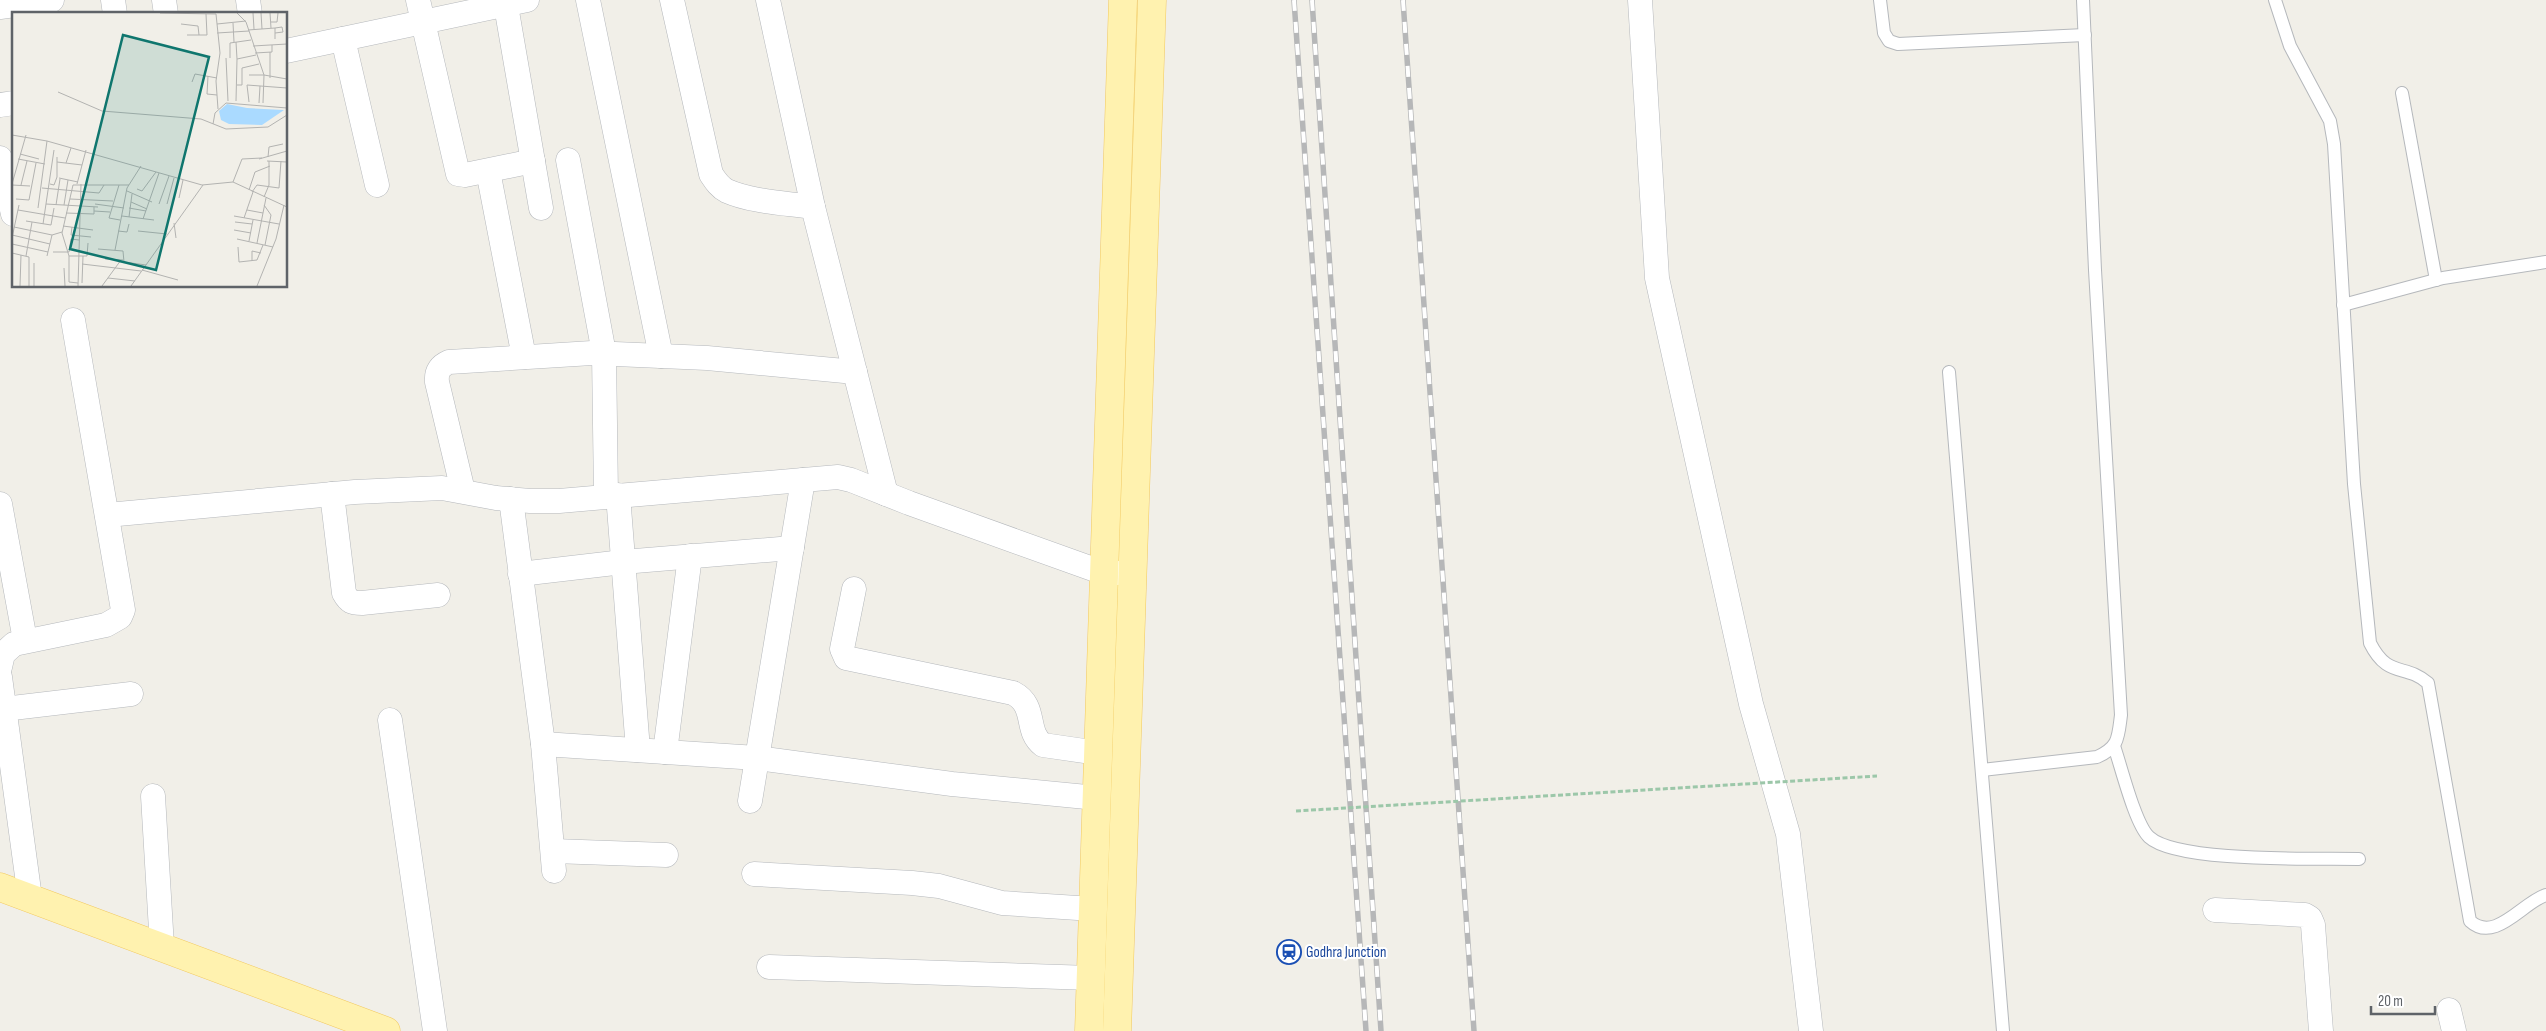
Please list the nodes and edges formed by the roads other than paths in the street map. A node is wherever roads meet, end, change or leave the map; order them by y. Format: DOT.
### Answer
graph roads {
  1 [pos="52,0"];
  2 [pos="588,0"];
  3 [pos="672,0"];
  4 [pos="768,0"];
  5 [pos="1123,0"];
  6 [pos="1152,0"];
  7 [pos="1640,0"];
  8 [pos="1880,0"];
  9 [pos="2083,0"];
  10 [pos="2275,0"];
  11 [pos="513,2"];
  12 [pos="0,7"];
  13 [pos="420,11"];
  14 [pos="2085,35"];
  15 [pos="343,39"];
  16 [pos="288,51"];
  17 [pos="2402,94"];
  18 [pos="0,158"];
  19 [pos="568,160"];
  20 [pos="533,161"];
  21 [pos="488,171"];
  22 [pos="377,185"];
  23 [pos="813,207"];
  24 [pos="541,208"];
  25 [pos="9,214"];
  26 [pos="2546,262"];
  27 [pos="2436,280"];
  28 [pos="2344,305"];
  29 [pos="73,320"];
  30 [pos="604,353"];
  31 [pos="661,356"];
  32 [pos="524,357"];
  33 [pos="855,372"];
  34 [pos="1949,372"];
  35 [pos="803,480"];
  36 [pos="463,491"];
  37 [pos="332,494"];
  38 [pos="886,494"];
  39 [pos="612,496"];
  40 [pos="510,499"];
  41 [pos="0,504"];
  42 [pos="107,515"];
  43 [pos="792,548"];
  44 [pos="690,556"];
  45 [pos="623,562"];
  46 [pos="1104,572"];
  47 [pos="520,574"];
  48 [pos="1133,574"];
  49 [pos="854,589"];
  50 [pos="438,595"];
  51 [pos="10,608"];
  52 [pos="25,640"];
  53 [pos="0,667"];
  54 [pos="0,677"];
  55 [pos="131,694"];
  56 [pos="4,709"];
  57 [pos="390,720"];
  58 [pos="543,744"];
  59 [pos="2114,746"];
  60 [pos="638,750"];
  61 [pos="665,752"];
  62 [pos="1098,753"];
  63 [pos="757,758"];
  64 [pos="1982,770"];
  65 [pos="153,796"];
  66 [pos="1097,798"];
  67 [pos="750,801"];
  68 [pos="666,855"];
  69 [pos="2359,859"];
  70 [pos="754,874"];
  71 [pos="0,887"];
  72 [pos="2546,895"];
  73 [pos="30,898"];
  74 [pos="1093,909"];
  75 [pos="2215,910"];
  76 [pos="162,948"];
  77 [pos="769,967"];
  78 [pos="1090,978"];
  79 [pos="386,1031"];
  80 [pos="435,1031"];
  81 [pos="1089,1031"];
  82 [pos="1117,1031"];
  83 [pos="1811,1031"];
  84 [pos="2003,1031"];
  85 [pos="2321,1031"];
  1 -- 12 [label="street"];
  2 -- 31 [label="street"];
  3 -- 23 [label="street"];
  4 -- 23 [label="street"];
  5 -- 46 [label="main road"];
  6 -- 48 [label="main road"];
  7 -- 83 [label="street"];
  8 -- 14 [label="lane"];
  9 -- 14 [label="lane"];
  10 -- 28 [label="lane"];
  11 -- 13 [label="street"];
  11 -- 20 [label="street"];
  13 -- 15 [label="street"];
  13 -- 21 [label="street"];
  14 -- 59 [label="lane"];
  15 -- 16 [label="street"];
  15 -- 22 [label="street"];
  17 -- 27 [label="lane"];
  18 -- 25 [label="street"];
  19 -- 30 [label="street"];
  20 -- 21 [label="street"];
  20 -- 24 [label="street"];
  21 -- 32 [label="street"];
  23 -- 33 [label="street"];
  26 -- 27 [label="lane"];
  27 -- 28 [label="lane"];
  28 -- 72 [label="lane"];
  29 -- 42 [label="street"];
  30 -- 31 [label="street"];
  30 -- 32 [label="street"];
  30 -- 39 [label="street"];
  31 -- 33 [label="street"];
  32 -- 36 [label="street"];
  33 -- 38 [label="street"];
  34 -- 64 [label="lane"];
  35 -- 38 [label="street"];
  35 -- 39 [label="street"];
  35 -- 43 [label="street"];
  36 -- 37 [label="street"];
  36 -- 40 [label="street"];
  37 -- 42 [label="street"];
  37 -- 50 [label="street"];
  38 -- 46 [label="street"];
  39 -- 40 [label="street"];
  39 -- 45 [label="street"];
  40 -- 47 [label="street"];
  41 -- 51 [label="street"];
  42 -- 52 [label="street"];
  43 -- 44 [label="street"];
  43 -- 63 [label="street"];
  44 -- 45 [label="street"];
  44 -- 61 [label="street"];
  45 -- 47 [label="street"];
  45 -- 60 [label="street"];
  46 -- 48 [label="street"];
  46 -- 62 [label="main road"];
  47 -- 58 [label="street"];
  48 -- 82 [label="main road"];
  49 -- 62 [label="street"];
  51 -- 52 [label="street"];
  52 -- 53 [label="street"];
  54 -- 56 [label="street"];
  55 -- 56 [label="street"];
  56 -- 73 [label="street"];
  57 -- 80 [label="street"];
  58 -- 60 [label="street"];
  58 -- 68 [label="street"];
  59 -- 64 [label="lane"];
  59 -- 69 [label="lane"];
  60 -- 61 [label="street"];
  61 -- 63 [label="street"];
  62 -- 66 [label="main road"];
  63 -- 66 [label="street"];
  63 -- 67 [label="street"];
  64 -- 84 [label="lane"];
  65 -- 76 [label="street"];
  66 -- 74 [label="main road"];
  70 -- 74 [label="street"];
  71 -- 73 [label="main road"];
  73 -- 76 [label="main road"];
  74 -- 78 [label="main road"];
  75 -- 85 [label="street"];
  76 -- 79 [label="main road"];
  77 -- 78 [label="street"];
  78 -- 81 [label="main road"];
}
